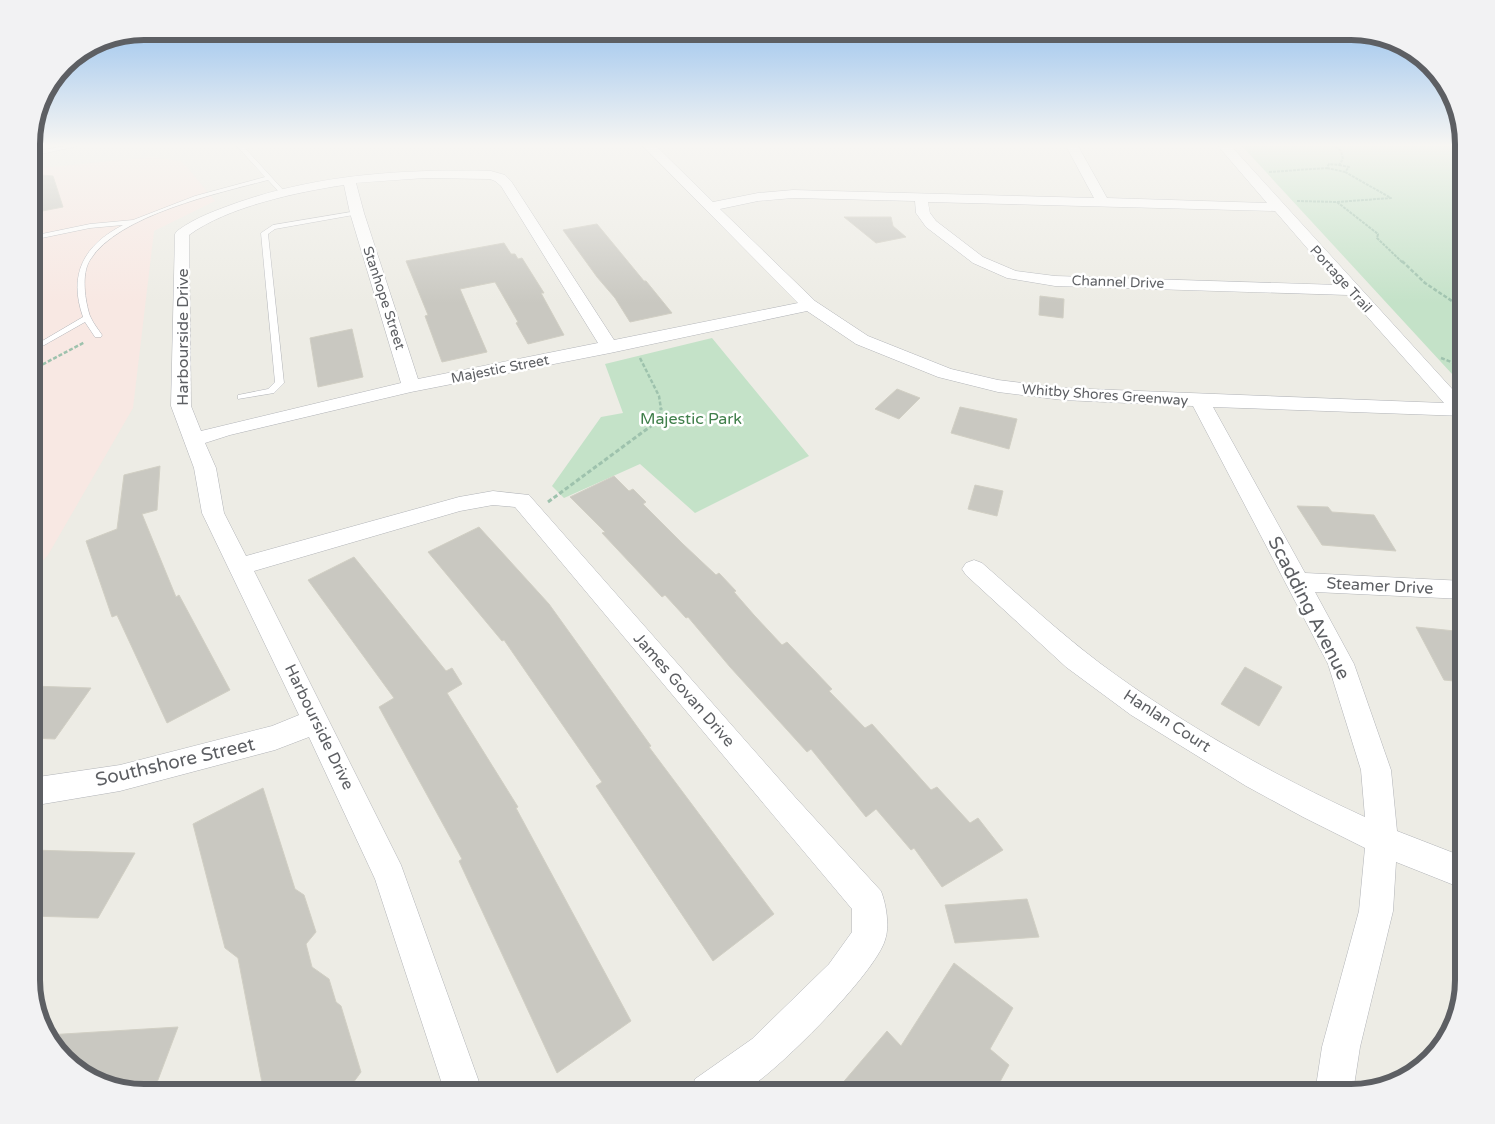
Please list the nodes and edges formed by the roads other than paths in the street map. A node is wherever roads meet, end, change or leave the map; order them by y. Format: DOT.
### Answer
graph roads {
  1 [pos="191,198"];
  2 [pos="256,198"];
  3 [pos="354,198"];
  4 [pos="515,198"];
  5 [pos="701,198"];
  6 [pos="756,198"];
  7 [pos="920,198"];
  8 [pos="986,198"];
  9 [pos="1270,198"];
  10 [pos="1102,201"];
  11 [pos="710,207"];
  12 [pos="1277,207"];
  13 [pos="357,212"];
  14 [pos="134,222"];
  15 [pos="40,236"];
  16 [pos="1351,290"];
  17 [pos="809,304"];
  18 [pos="85,318"];
  19 [pos="98,335"];
  20 [pos="40,345"];
  21 [pos="610,348"];
  22 [pos="411,386"];
  23 [pos="241,397"];
  24 [pos="1200,401"];
  25 [pos="1455,402"];
  26 [pos="1455,410"];
  27 [pos="193,440"];
  28 [pos="240,566"];
  29 [pos="974,569"];
  30 [pos="1296,582"];
  31 [pos="1455,590"];
  32 [pos="316,721"];
  33 [pos="40,791"];
  34 [pos="1382,840"];
  35 [pos="1455,869"];
  36 [pos="461,1084"];
  37 [pos="721,1084"];
  38 [pos="1335,1084"];
  1 -- 14 [label="lane"];
  2 -- 27 [label="street, Harbourside Drive"];
  3 -- 13 [label="street, Stanhope Street"];
  4 -- 21 [label="street, Harbourside Drive"];
  5 -- 11 [label="street, Whitby Shores Greenway"];
  6 -- 11 [label="street"];
  7 -- 16 [label="street, Channel Drive"];
  8 -- 10 [label="street"];
  9 -- 12 [label="street, Portage Trail"];
  10 -- 12 [label="street"];
  11 -- 17 [label="street, Whitby Shores Greenway"];
  12 -- 16 [label="street, Portage Trail"];
  13 -- 22 [label="street, Stanhope Street"];
  13 -- 23 [label="lane"];
  14 -- 15 [label="lane"];
  14 -- 18 [label="lane"];
  16 -- 25 [label="street, Portage Trail"];
  17 -- 21 [label="street, Majestic Street"];
  17 -- 24 [label="street, Whitby Shores Greenway"];
  18 -- 19 [label="lane"];
  18 -- 20 [label="lane"];
  21 -- 22 [label="street, Majestic Street"];
  22 -- 27 [label="street, Majestic Street"];
  24 -- 26 [label="street, Whitby Shores Greenway"];
  24 -- 30 [label="street, Scadding Avenue"];
  27 -- 28 [label="street, Harbourside Drive"];
  28 -- 32 [label="street, Harbourside Drive"];
  28 -- 37 [label="street, James Govan Drive"];
  29 -- 34 [label="street, Hanlan Court"];
  30 -- 31 [label="street, Steamer Drive"];
  30 -- 34 [label="street, Scadding Avenue"];
  32 -- 33 [label="street, Southshore Street"];
  32 -- 36 [label="street, Harbourside Drive"];
  34 -- 35 [label="street, Hanlan Court"];
  34 -- 38 [label="street, Scadding Avenue"];
}
